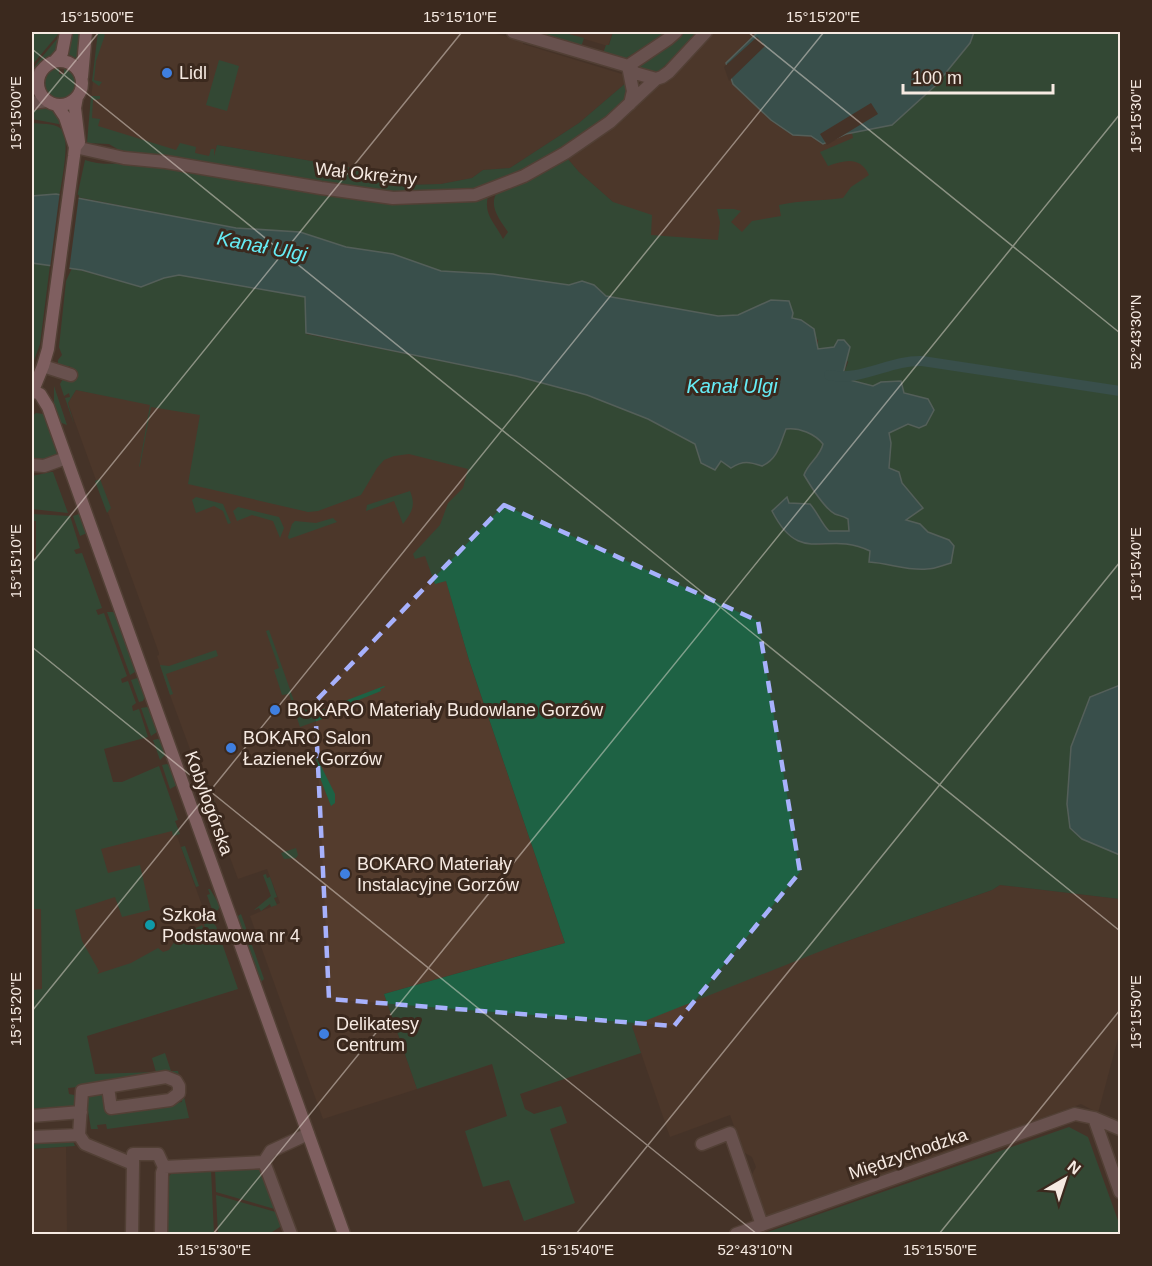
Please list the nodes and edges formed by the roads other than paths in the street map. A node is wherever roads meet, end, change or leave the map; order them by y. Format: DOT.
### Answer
graph roads {
  1 [pos="66,32"];
  2 [pos="86,32"];
  3 [pos="513,32"];
  4 [pos="676,32"];
  5 [pos="706,32"];
  6 [pos="541,36"];
  7 [pos="55,61"];
  8 [pos="628,66"];
  9 [pos="41,71"];
  10 [pos="82,78"];
  11 [pos="656,79"];
  12 [pos="32,81"];
  13 [pos="77,97"];
  14 [pos="32,103"];
  15 [pos="52,103"];
  16 [pos="630,104"];
  17 [pos="74,152"];
  18 [pos="43,366"];
  19 [pos="71,375"];
  20 [pos="32,392"];
  21 [pos="66,458"];
  22 [pos="32,465"];
  23 [pos="108,1087"];
  24 [pos="81,1112"];
  25 [pos="32,1116"];
  26 [pos="1094,1118"];
  27 [pos="1120,1129"];
  28 [pos="308,1134"];
  29 [pos="79,1136"];
  30 [pos="32,1137"];
  31 [pos="702,1144"];
  32 [pos="264,1161"];
  33 [pos="133,1164"];
  34 [pos="164,1167"];
  35 [pos="1120,1192"];
  36 [pos="762,1225"];
  37 [pos="132,1234"];
  38 [pos="161,1234"];
  39 [pos="291,1234"];
  40 [pos="344,1234"];
  41 [pos="736,1234"];
  1 -- 7 [label="street"];
  2 -- 10 [label="street"];
  3 -- 6 [label="street"];
  4 -- 8 [label="street"];
  5 -- 11 [label="street, Wał Okrężny"];
  6 -- 8 [label="street"];
  7 -- 9 [label="street"];
  7 -- 10 [label="street"];
  8 -- 11 [label="street"];
  8 -- 16 [label="street"];
  9 -- 12 [label="street"];
  9 -- 15 [label="street"];
  10 -- 13 [label="street"];
  11 -- 16 [label="street, Wał Okrężny"];
  13 -- 15 [label="street"];
  13 -- 17 [label="street"];
  14 -- 15 [label="street"];
  15 -- 17 [label="street"];
  16 -- 17 [label="street, Wał Okrężny"];
  17 -- 18 [label="street"];
  18 -- 19 [label="street"];
  18 -- 20 [label="street"];
  20 -- 21 [label="street, Kobylogórska"];
  21 -- 22 [label="street"];
  21 -- 28 [label="street, Kobylogórska"];
  23 -- 23 [label="street"];
  23 -- 24 [label="street"];
  24 -- 25 [label="street"];
  24 -- 29 [label="street"];
  26 -- 27 [label="street"];
  26 -- 35 [label="street"];
  26 -- 36 [label="street, Międzychodzka"];
  28 -- 32 [label="street"];
  28 -- 40 [label="street, Kobylogórska"];
  29 -- 30 [label="street"];
  29 -- 33 [label="street"];
  31 -- 36 [label="street"];
  32 -- 34 [label="street"];
  32 -- 39 [label="street"];
  33 -- 34 [label="street"];
  33 -- 37 [label="street"];
  34 -- 38 [label="street"];
  36 -- 41 [label="street, Międzychodzka"];
}
